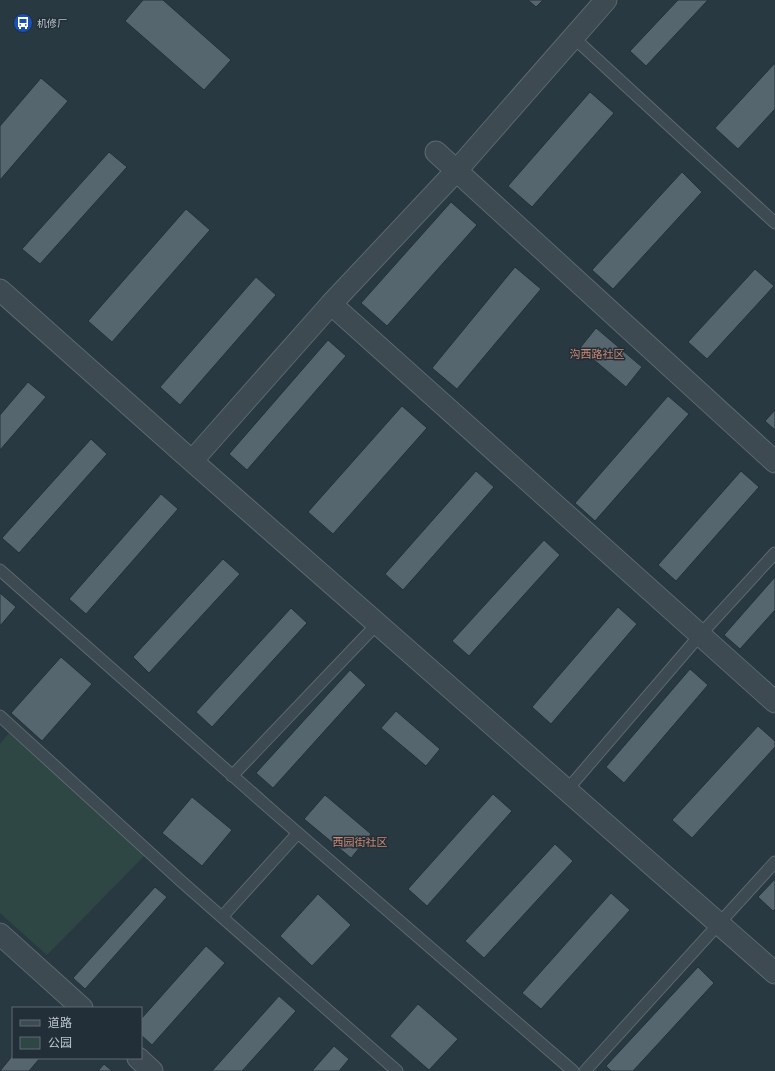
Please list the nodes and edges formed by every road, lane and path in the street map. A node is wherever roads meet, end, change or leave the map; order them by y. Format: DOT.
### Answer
graph roads {
  1 [pos="606,0"];
  2 [pos="574,38"];
  3 [pos="436,152"];
  4 [pos="457,170"];
  5 [pos="775,223"];
  6 [pos="0,290"];
  7 [pos="331,304"];
  8 [pos="192,461"];
  9 [pos="775,462"];
  10 [pos="775,553"];
  11 [pos="0,570"];
  12 [pos="377,624"];
  13 [pos="700,635"];
  14 [pos="775,702"];
  15 [pos="0,716"];
  16 [pos="232,776"];
  17 [pos="567,790"];
  18 [pos="298,833"];
  19 [pos="775,862"];
  20 [pos="222,917"];
  21 [pos="719,924"];
  22 [pos="0,934"];
  23 [pos="775,973"];
  24 [pos="81,1007"];
  25 [pos="139,1059"];
  26 [pos="152,1071"];
  27 [pos="396,1071"];
  28 [pos="573,1071"];
  29 [pos="586,1071"];
  1 -- 2 [label="street"];
  2 -- 4 [label="street"];
  2 -- 5 [label="lane"];
  3 -- 4 [label="street"];
  4 -- 7 [label="street"];
  4 -- 9 [label="street"];
  6 -- 8 [label="street"];
  7 -- 8 [label="street"];
  7 -- 13 [label="street"];
  8 -- 12 [label="street"];
  10 -- 13 [label="lane"];
  11 -- 16 [label="lane"];
  12 -- 16 [label="lane"];
  12 -- 17 [label="street"];
  13 -- 14 [label="street"];
  13 -- 17 [label="lane"];
  15 -- 20 [label="lane"];
  16 -- 18 [label="lane"];
  17 -- 21 [label="street"];
  18 -- 20 [label="lane"];
  18 -- 28 [label="lane"];
  19 -- 21 [label="lane"];
  20 -- 27 [label="lane"];
  21 -- 23 [label="street"];
  21 -- 29 [label="lane"];
  22 -- 24 [label="street"];
  25 -- 26 [label="street"];
}
